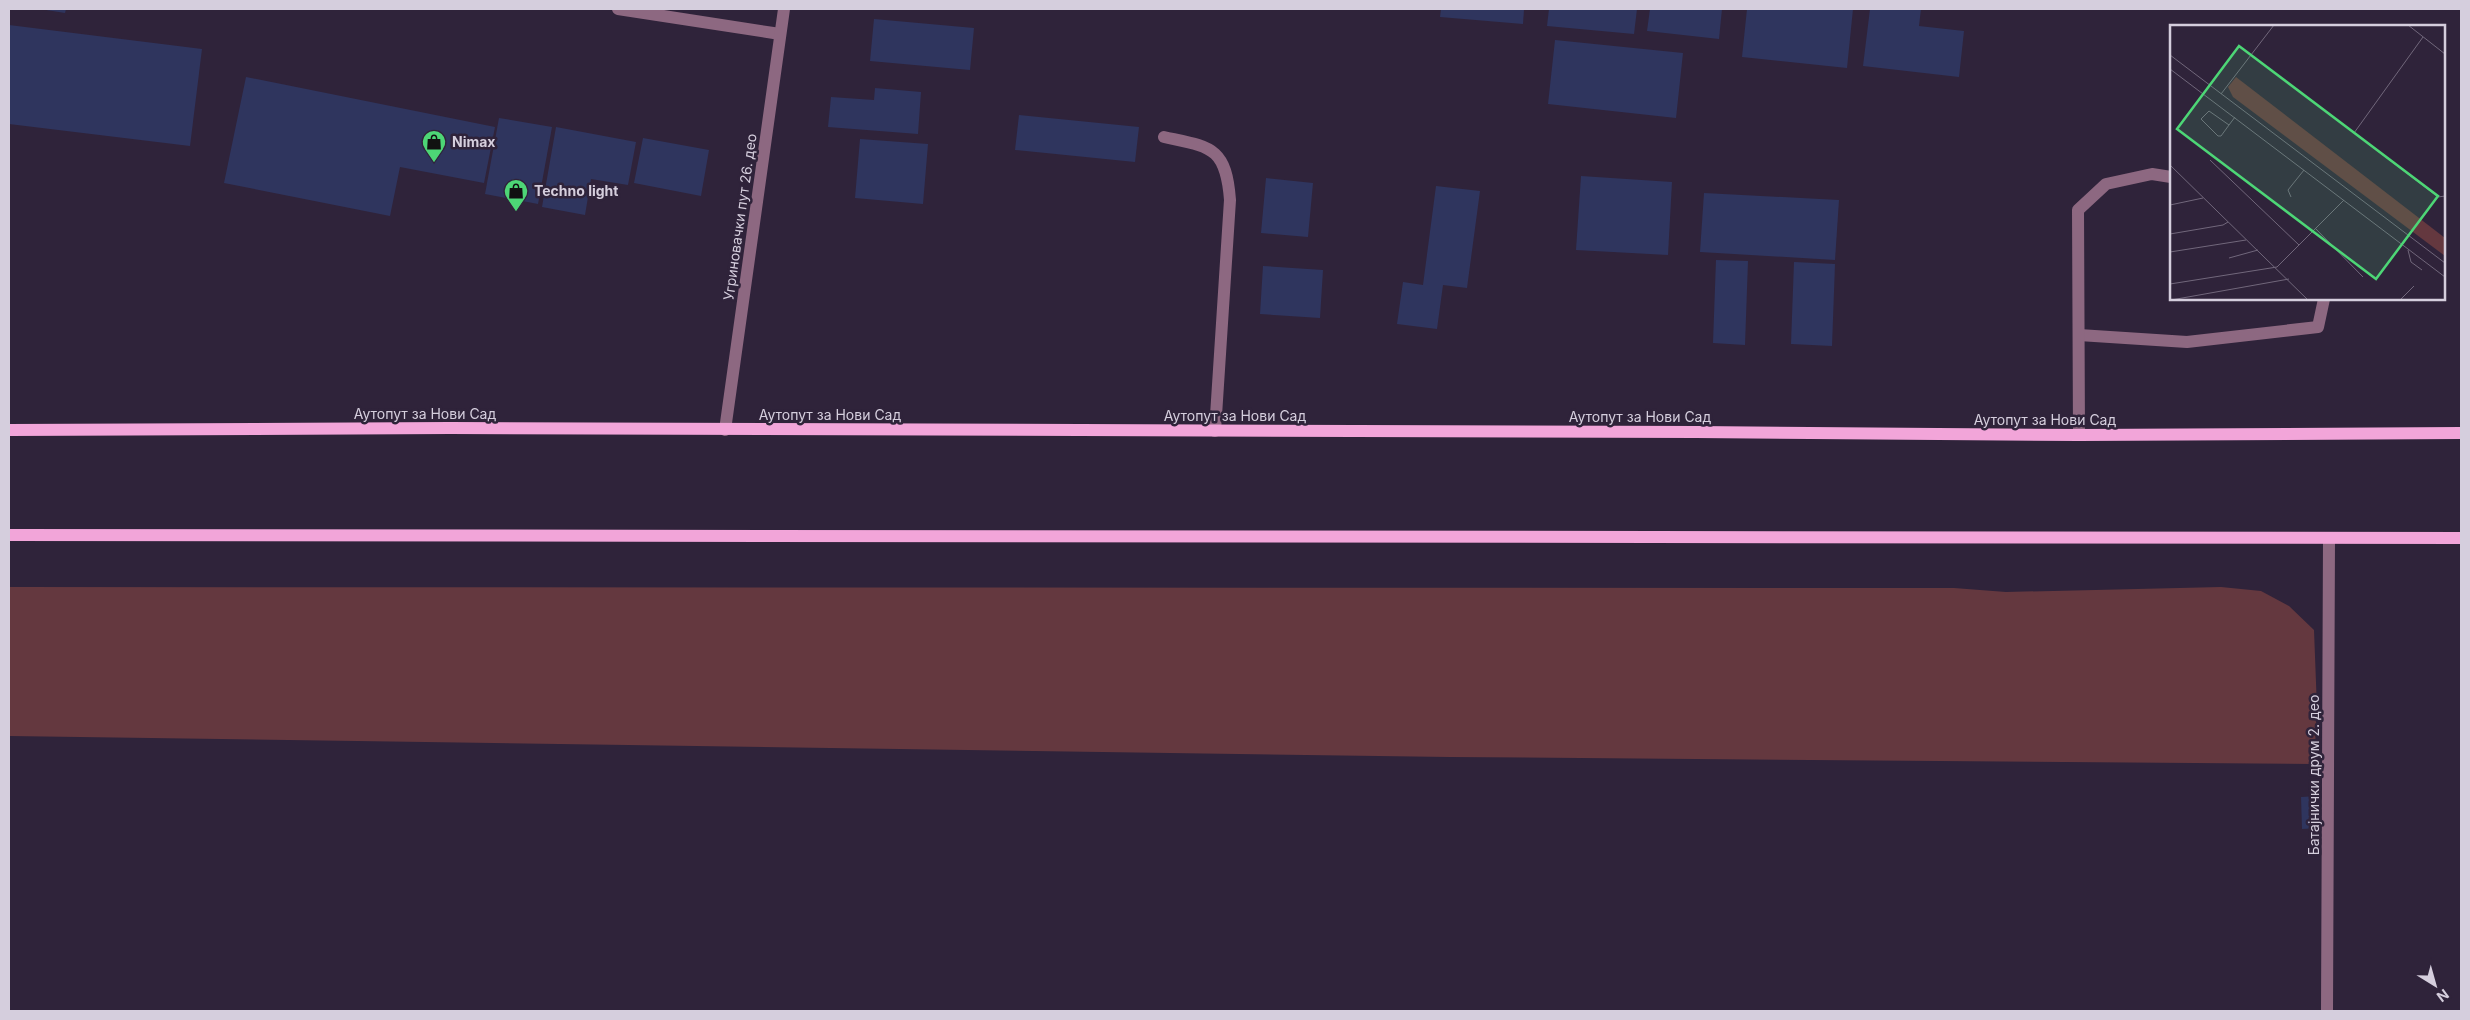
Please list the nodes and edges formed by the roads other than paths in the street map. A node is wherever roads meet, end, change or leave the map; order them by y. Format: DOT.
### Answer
graph roads {
  1 [pos="618,9"];
  2 [pos="784,9"];
  3 [pos="780,34"];
  4 [pos="1164,137"];
  5 [pos="2170,177"];
  6 [pos="2324,300"];
  7 [pos="2079,335"];
  8 [pos="9,430"];
  9 [pos="725,430"];
  10 [pos="1215,431"];
  11 [pos="2461,433"];
  12 [pos="2079,435"];
  13 [pos="9,535"];
  14 [pos="2461,538"];
  15 [pos="2329,539"];
  16 [pos="2327,1011"];
  1 -- 3 [label="street"];
  2 -- 3 [label="street, Угриновачки пут 26. део"];
  3 -- 9 [label="street, Угриновачки пут 26. део"];
  4 -- 10 [label="street"];
  5 -- 7 [label="street"];
  6 -- 7 [label="street"];
  7 -- 12 [label="street"];
  8 -- 9 [label="main road, Аутопут за Нови Сад"];
  9 -- 10 [label="main road, Аутопут за Нови Сад"];
  10 -- 12 [label="main road, Аутопут за Нови Сад"];
  11 -- 12 [label="main road, Аутопут за Нови Сад"];
  13 -- 15 [label="main road"];
  14 -- 15 [label="main road"];
  15 -- 16 [label="street, Батајнички друм 2. део"];
}
